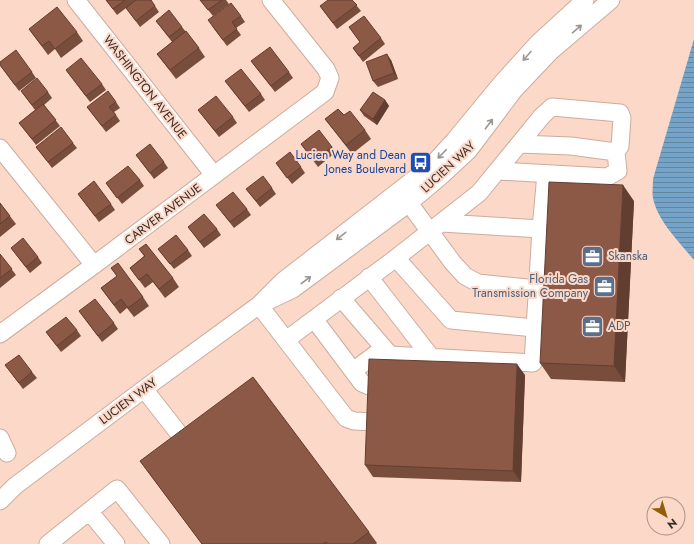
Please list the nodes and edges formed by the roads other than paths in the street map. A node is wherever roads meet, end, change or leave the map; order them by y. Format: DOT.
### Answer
graph roads {
  1 [pos="76,0"];
  2 [pos="271,0"];
  3 [pos="585,0"];
  4 [pos="611,0"];
  5 [pos="519,144"];
  6 [pos="0,148"];
  7 [pos="616,152"];
  8 [pos="497,171"];
  9 [pos="546,174"];
  10 [pos="214,175"];
  11 [pos="404,196"];
  12 [pos="436,228"];
  13 [pos="541,229"];
  14 [pos="396,258"];
  15 [pos="94,265"];
  16 [pos="369,278"];
  17 [pos="538,289"];
  18 [pos="342,298"];
  19 [pos="259,305"];
  20 [pos="314,319"];
  21 [pos="535,328"];
  22 [pos="0,334"];
  23 [pos="286,340"];
  24 [pos="384,348"];
  25 [pos="432,357"];
  26 [pos="353,371"];
  27 [pos="377,386"];
  28 [pos="144,389"];
  29 [pos="375,422"];
  30 [pos="187,444"];
  31 [pos="0,501"];
  32 [pos="89,511"];
  33 [pos="58,541"];
  34 [pos="116,544"];
  35 [pos="161,544"];
  1 -- 10 [label="street, WASHINGTON AVENUE"];
  2 -- 10 [label="street, CARVER AVENUE"];
  3 -- 11 [label="street, LUCIEN WAY, one-way"];
  11 -- 4 [label="street, LUCIEN WAY, one-way"];
  5 -- 7 [label="street"];
  5 -- 7 [label="street"];
  5 -- 8 [label="street"];
  6 -- 15 [label="street"];
  7 -- 9 [label="street"];
  8 -- 9 [label="street"];
  8 -- 12 [label="street"];
  9 -- 13 [label="street"];
  10 -- 15 [label="street, CARVER AVENUE"];
  11 -- 12 [label="street"];
  11 -- 19 [label="street, LUCIEN WAY"];
  12 -- 13 [label="street"];
  12 -- 14 [label="street"];
  12 -- 17 [label="street"];
  13 -- 17 [label="street"];
  14 -- 16 [label="street"];
  14 -- 21 [label="street"];
  15 -- 22 [label="street, CARVER AVENUE"];
  16 -- 18 [label="street"];
  16 -- 25 [label="street"];
  17 -- 21 [label="street"];
  18 -- 20 [label="street"];
  18 -- 24 [label="street"];
  19 -- 23 [label="street"];
  19 -- 28 [label="street, LUCIEN WAY"];
  20 -- 23 [label="street"];
  20 -- 26 [label="street"];
  21 -- 25 [label="street"];
  23 -- 29 [label="street"];
  24 -- 25 [label="street"];
  24 -- 26 [label="street"];
  26 -- 27 [label="street"];
  28 -- 30 [label="street"];
  28 -- 31 [label="street, LUCIEN WAY"];
  32 -- 33 [label="street"];
  32 -- 34 [label="street"];
  32 -- 35 [label="street"];
}
